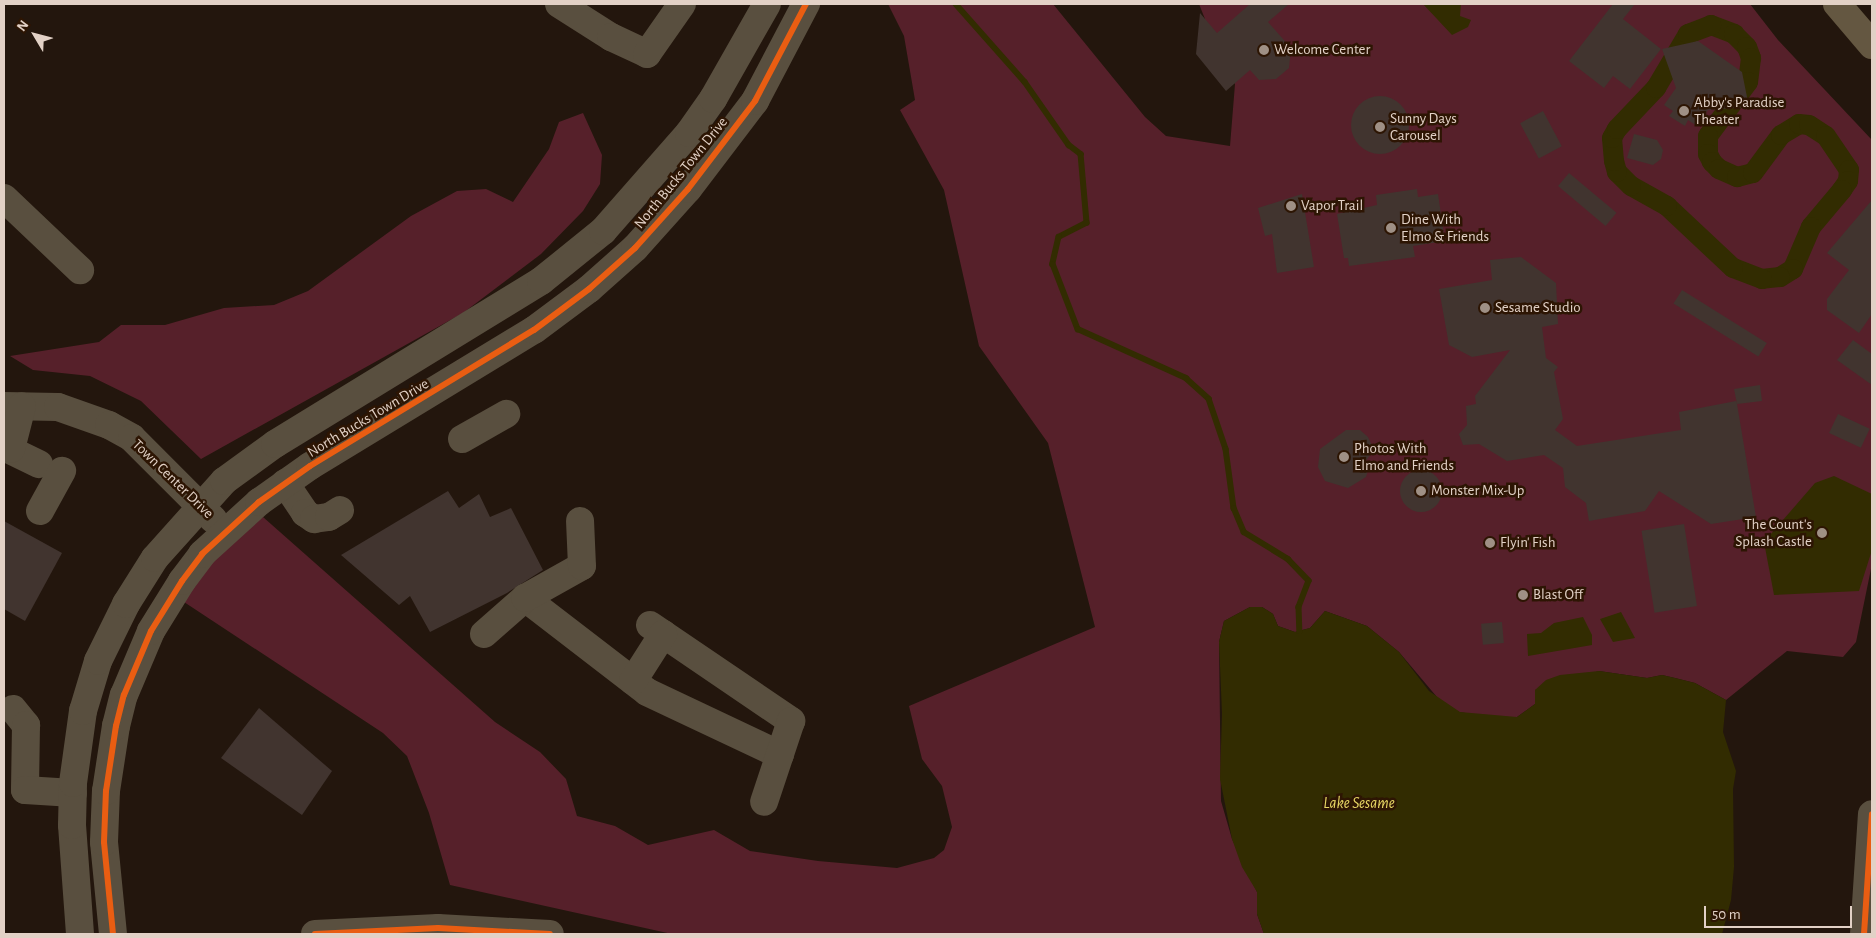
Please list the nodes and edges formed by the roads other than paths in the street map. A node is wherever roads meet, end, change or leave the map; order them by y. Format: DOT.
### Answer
graph roads {
  1 [pos="558,4"];
  2 [pos="767,4"];
  3 [pos="806,4"];
  4 [pos="1836,4"];
  5 [pos="679,8"];
  6 [pos="1872,45"];
  7 [pos="4,198"];
  8 [pos="80,270"];
  9 [pos="13,406"];
  10 [pos="506,414"];
  11 [pos="462,439"];
  12 [pos="7,448"];
  13 [pos="286,483"];
  14 [pos="200,505"];
  15 [pos="340,510"];
  16 [pos="40,511"];
  17 [pos="580,521"];
  18 [pos="225,530"];
  19 [pos="525,598"];
  20 [pos="484,634"];
  21 [pos="633,681"];
  22 [pos="13,709"];
  23 [pos="780,755"];
  24 [pos="73,793"];
  25 [pos="764,802"];
  26 [pos="1872,814"];
  27 [pos="398,932"];
  28 [pos="80,934"];
  29 [pos="113,934"];
  30 [pos="315,934"];
  31 [pos="550,934"];
  32 [pos="1864,934"];
  1 -- 5 [label="street"];
  2 -- 14 [label="street, North Bucks Town Drive"];
  3 -- 13 [label="street, North Bucks Town Drive"];
  4 -- 6 [label="main road"];
  7 -- 8 [label="street"];
  9 -- 12 [label="street"];
  9 -- 14 [label="street, Town Center Drive"];
  10 -- 11 [label="street"];
  12 -- 16 [label="street"];
  13 -- 15 [label="street"];
  13 -- 18 [label="street, North Bucks Town Drive"];
  14 -- 18 [label="street, Town Center Drive"];
  14 -- 24 [label="street, North Bucks Town Drive"];
  17 -- 19 [label="street"];
  18 -- 29 [label="street, North Bucks Town Drive"];
  19 -- 20 [label="street"];
  19 -- 21 [label="street"];
  21 -- 23 [label="street"];
  21 -- 23 [label="street"];
  22 -- 24 [label="street"];
  23 -- 25 [label="street"];
  24 -- 28 [label="street, North Bucks Town Drive"];
  26 -- 32 [label="street"];
  27 -- 30 [label="street"];
  27 -- 31 [label="street"];
}
